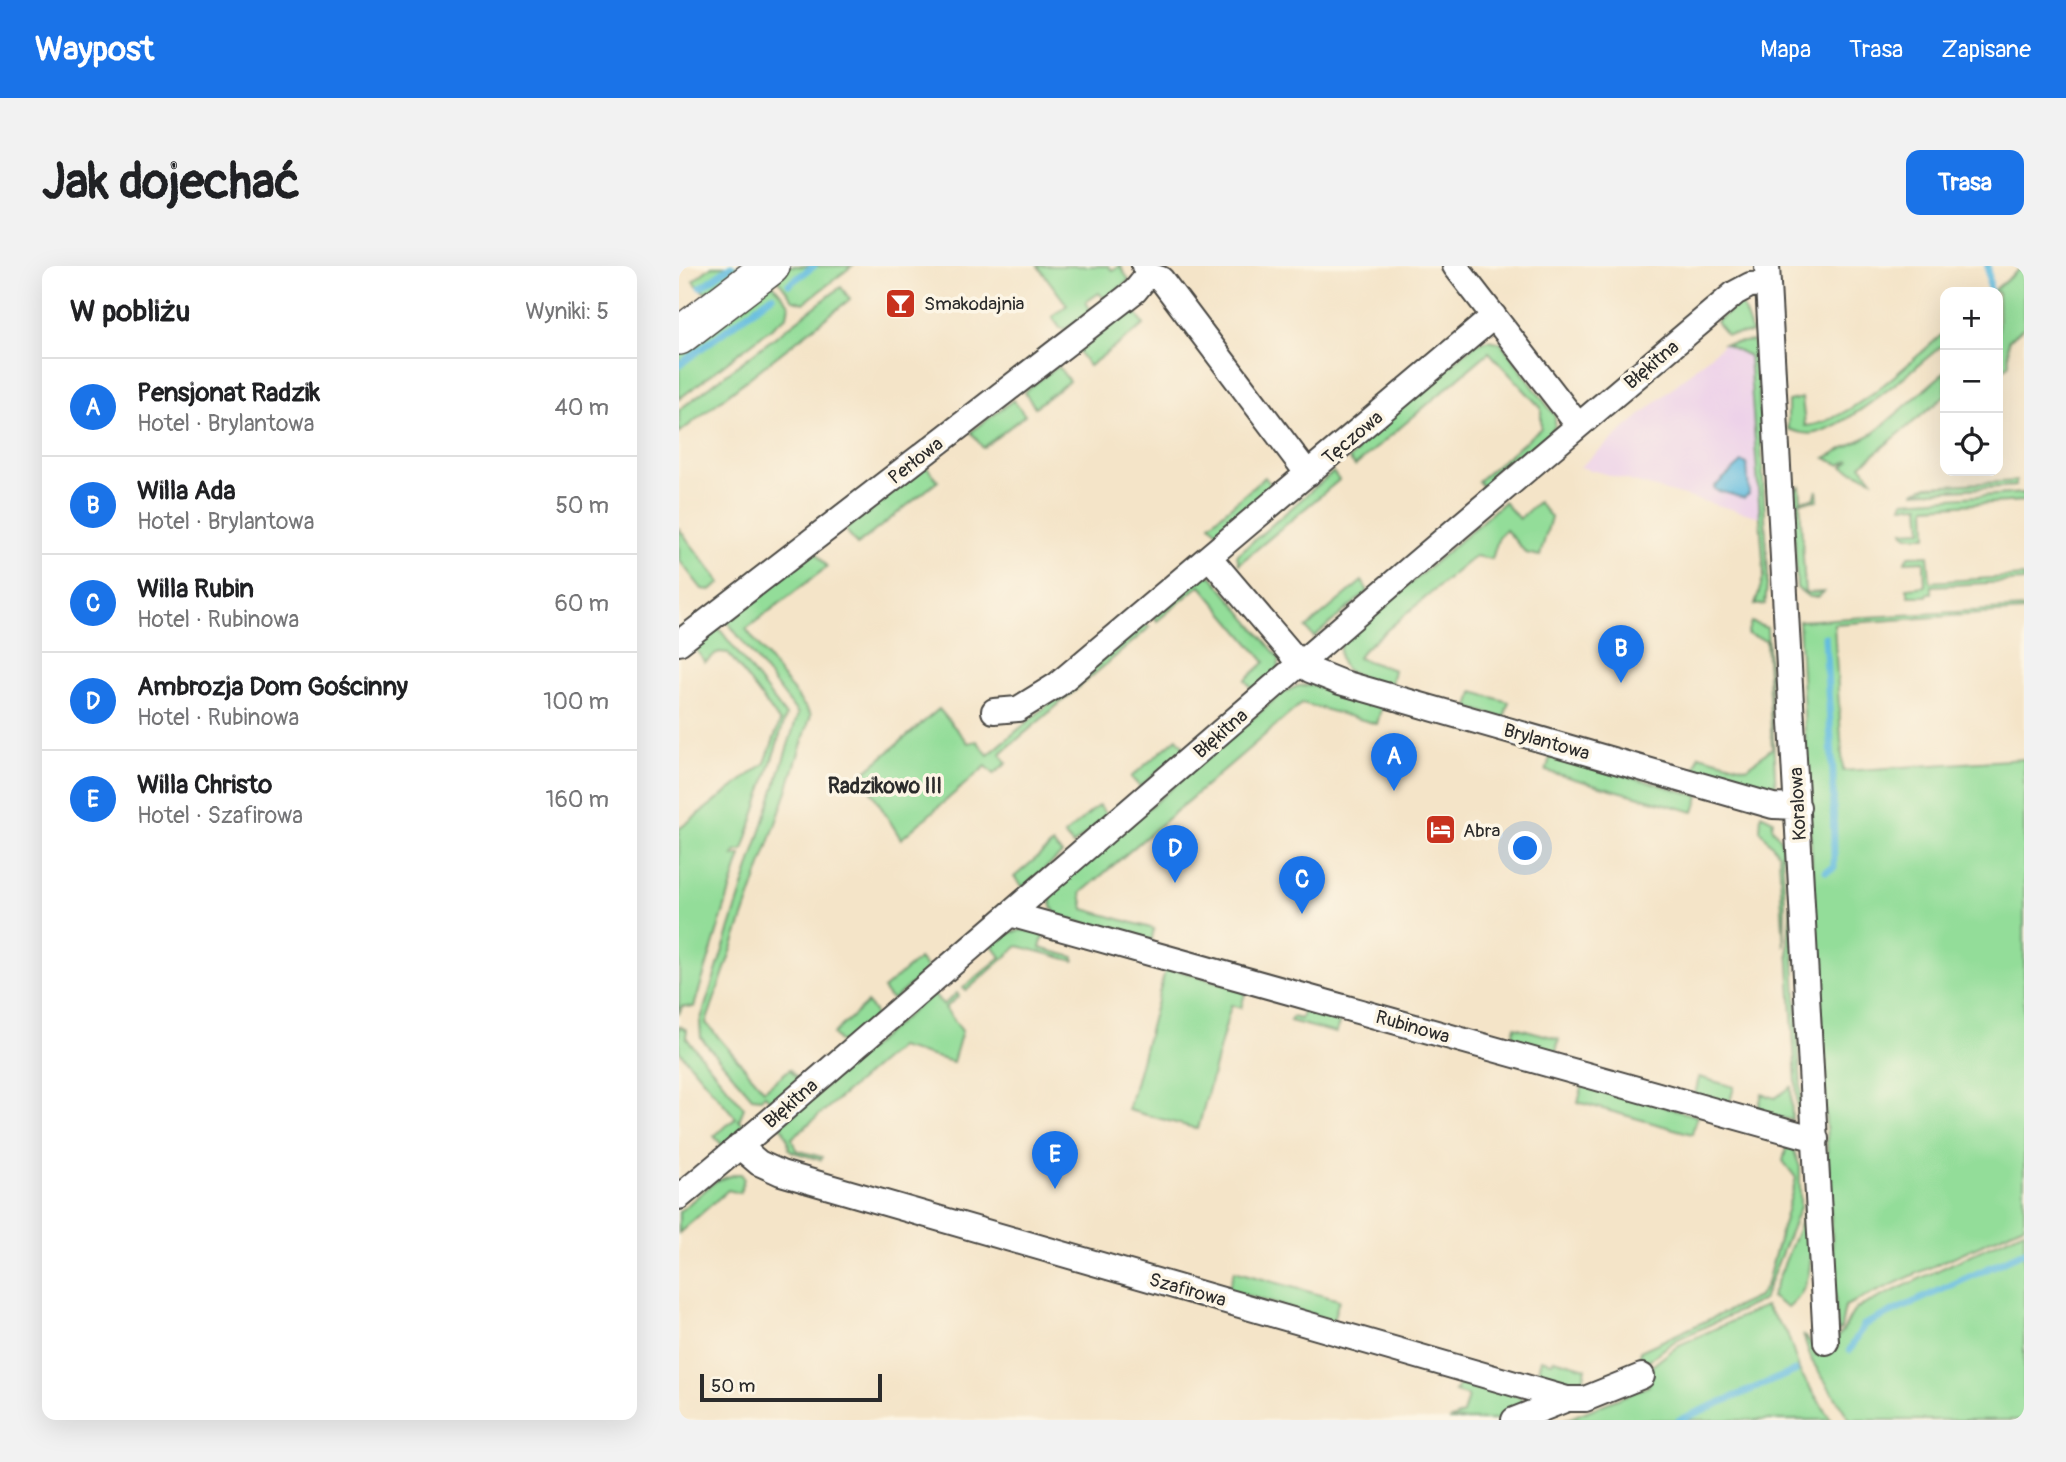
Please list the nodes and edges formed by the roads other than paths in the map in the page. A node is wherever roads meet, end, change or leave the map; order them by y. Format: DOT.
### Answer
graph roads {
  1 [pos="771,266"];
  2 [pos="1455,266"];
  3 [pos="1146,271"];
  4 [pos="1768,275"];
  5 [pos="1494,316"];
  6 [pos="679,337"];
  7 [pos="1578,425"];
  8 [pos="1308,474"];
  9 [pos="1209,557"];
  10 [pos="679,643"];
  11 [pos="1300,664"];
  12 [pos="994,711"];
  13 [pos="1798,807"];
  14 [pos="1010,914"];
  15 [pos="1816,1139"];
  16 [pos="739,1146"];
  17 [pos="679,1197"];
  18 [pos="1826,1342"];
  19 [pos="1642,1376"];
  20 [pos="1567,1399"];
  21 [pos="1514,1420"];
  1 -- 6 [label="street"];
  2 -- 5 [label="street"];
  3 -- 8 [label="street, Perłowa"];
  3 -- 10 [label="street, Perłowa"];
  4 -- 7 [label="street, Błękitna"];
  4 -- 13 [label="street, Koralowa"];
  5 -- 7 [label="street"];
  5 -- 8 [label="street, Tęczowa"];
  7 -- 11 [label="street, Błękitna"];
  8 -- 9 [label="street, Tęczowa"];
  9 -- 11 [label="street"];
  9 -- 12 [label="street, Tęczowa"];
  11 -- 13 [label="street, Brylantowa"];
  11 -- 14 [label="street, Błękitna"];
  13 -- 15 [label="street, Koralowa"];
  14 -- 15 [label="street, Rubinowa"];
  14 -- 16 [label="street, Błękitna"];
  15 -- 18 [label="street, Koralowa"];
  16 -- 17 [label="street, Błękitna"];
  16 -- 20 [label="street, Szafirowa"];
  19 -- 20 [label="street, Szafirowa"];
  20 -- 21 [label="street"];
}
